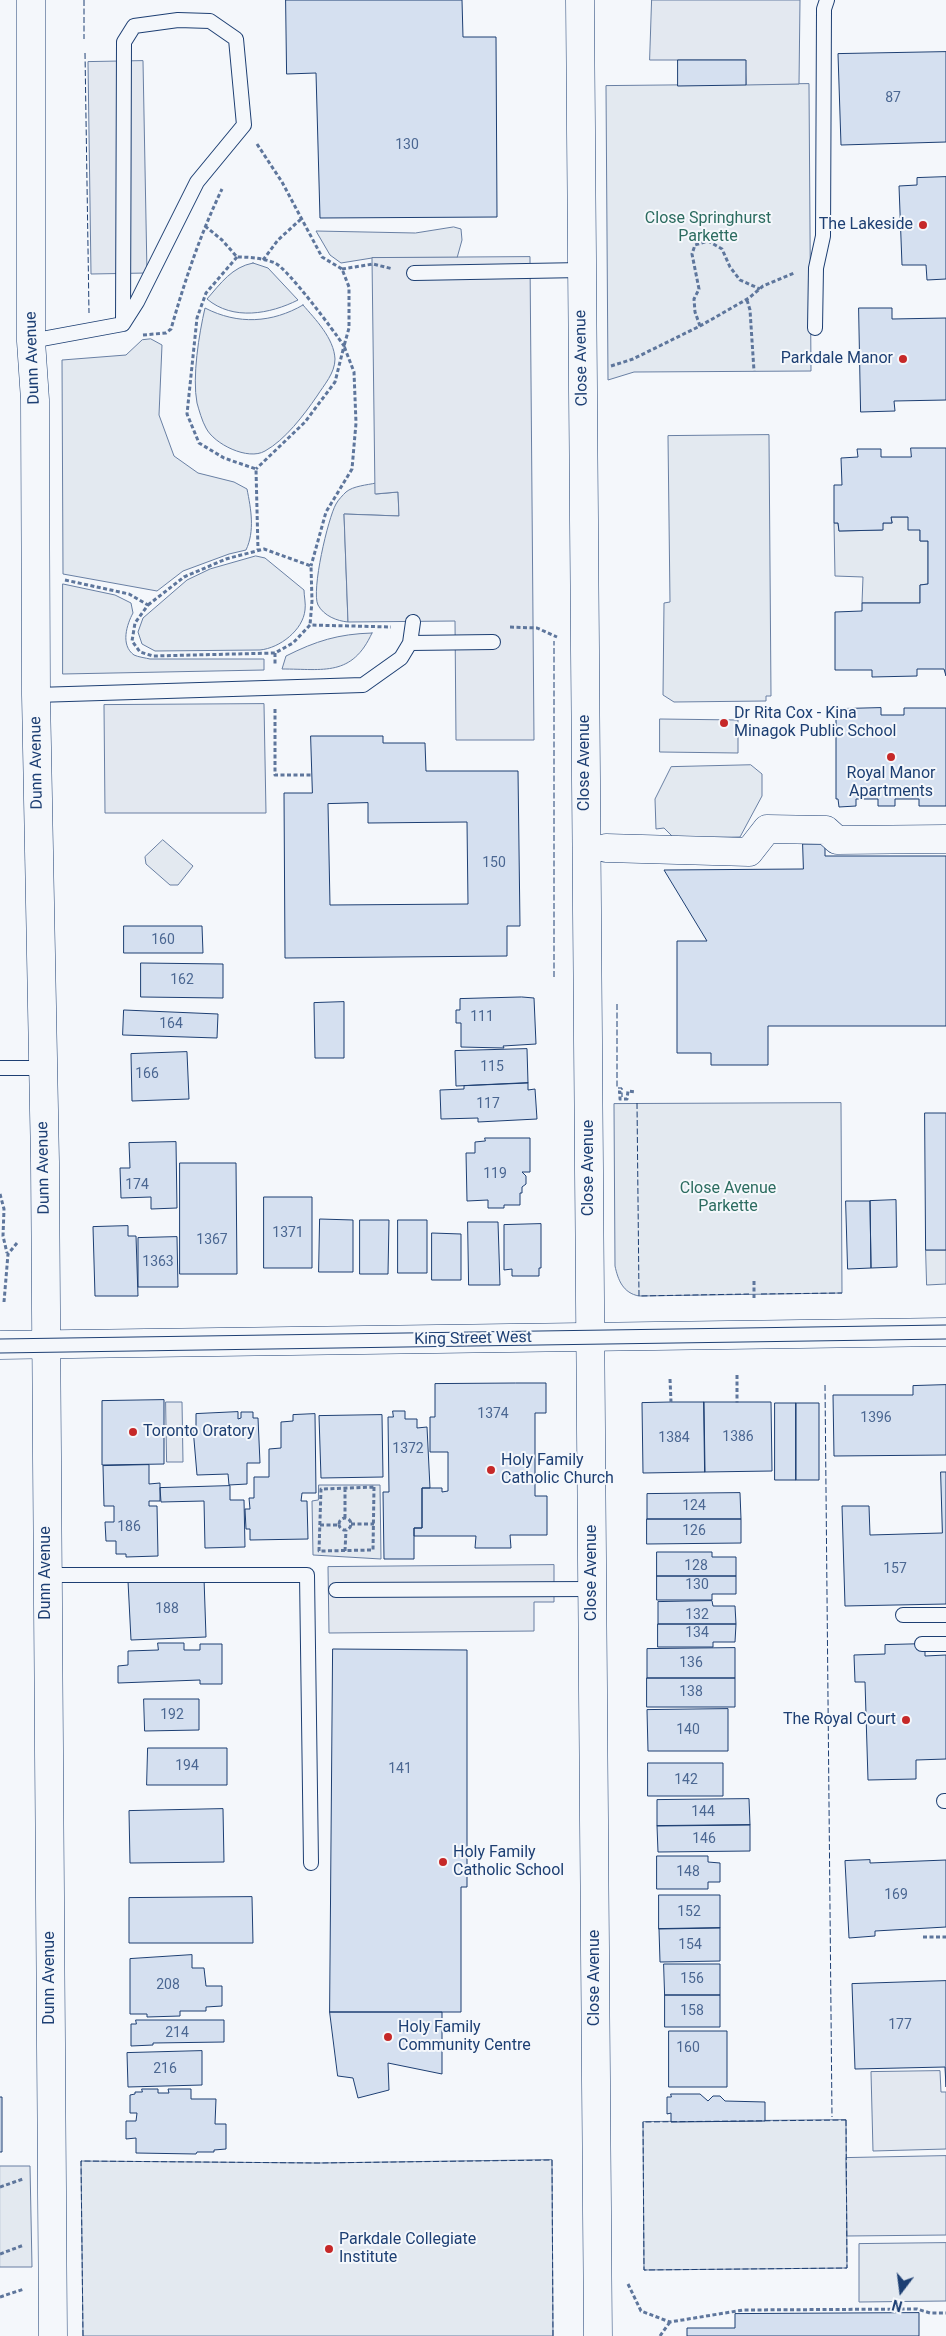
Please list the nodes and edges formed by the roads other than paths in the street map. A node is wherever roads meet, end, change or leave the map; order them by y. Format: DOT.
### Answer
graph roads {
  1 [pos="30,0"];
  2 [pos="580,0"];
  3 [pos="828,0"];
  4 [pos="582,270"];
  5 [pos="414,273"];
  6 [pos="123,324"];
  7 [pos="815,328"];
  8 [pos="31,341"];
  9 [pos="413,622"];
  10 [pos="492,642"];
  11 [pos="410,643"];
  12 [pos="36,695"];
  13 [pos="946,839"];
  14 [pos="606,848"];
  15 [pos="0,1068"];
  16 [pos="42,1068"];
  17 [pos="946,1332"];
  18 [pos="590,1336"];
  19 [pos="46,1344"];
  20 [pos="0,1345"];
  21 [pos="46,1575"];
  22 [pos="592,1589"];
  23 [pos="336,1590"];
  24 [pos="904,1615"];
  25 [pos="946,1615"];
  26 [pos="922,1644"];
  27 [pos="946,1644"];
  28 [pos="312,1863"];
  29 [pos="53,2336"];
  30 [pos="598,2336"];
  1 -- 8 [label="street, Dunn Avenue"];
  2 -- 4 [label="street, Close Avenue"];
  3 -- 7 [label="lane"];
  4 -- 5 [label="lane"];
  4 -- 18 [label="street, Close Avenue"];
  6 -- 6 [label="lane"];
  6 -- 8 [label="lane"];
  8 -- 12 [label="street, Dunn Avenue"];
  9 -- 11 [label="lane"];
  10 -- 11 [label="lane"];
  11 -- 12 [label="lane"];
  12 -- 16 [label="street, Dunn Avenue"];
  13 -- 14 [label="street"];
  15 -- 16 [label="lane"];
  16 -- 19 [label="street, Dunn Avenue"];
  17 -- 18 [label="street, King Street West"];
  18 -- 19 [label="street, King Street West"];
  18 -- 22 [label="street, Close Avenue"];
  19 -- 20 [label="street, King Street West"];
  19 -- 21 [label="street, Dunn Avenue"];
  21 -- 28 [label="lane"];
  21 -- 29 [label="street, Dunn Avenue"];
  22 -- 23 [label="lane"];
  22 -- 30 [label="street, Close Avenue"];
  24 -- 25 [label="lane"];
  26 -- 27 [label="lane"];
}
